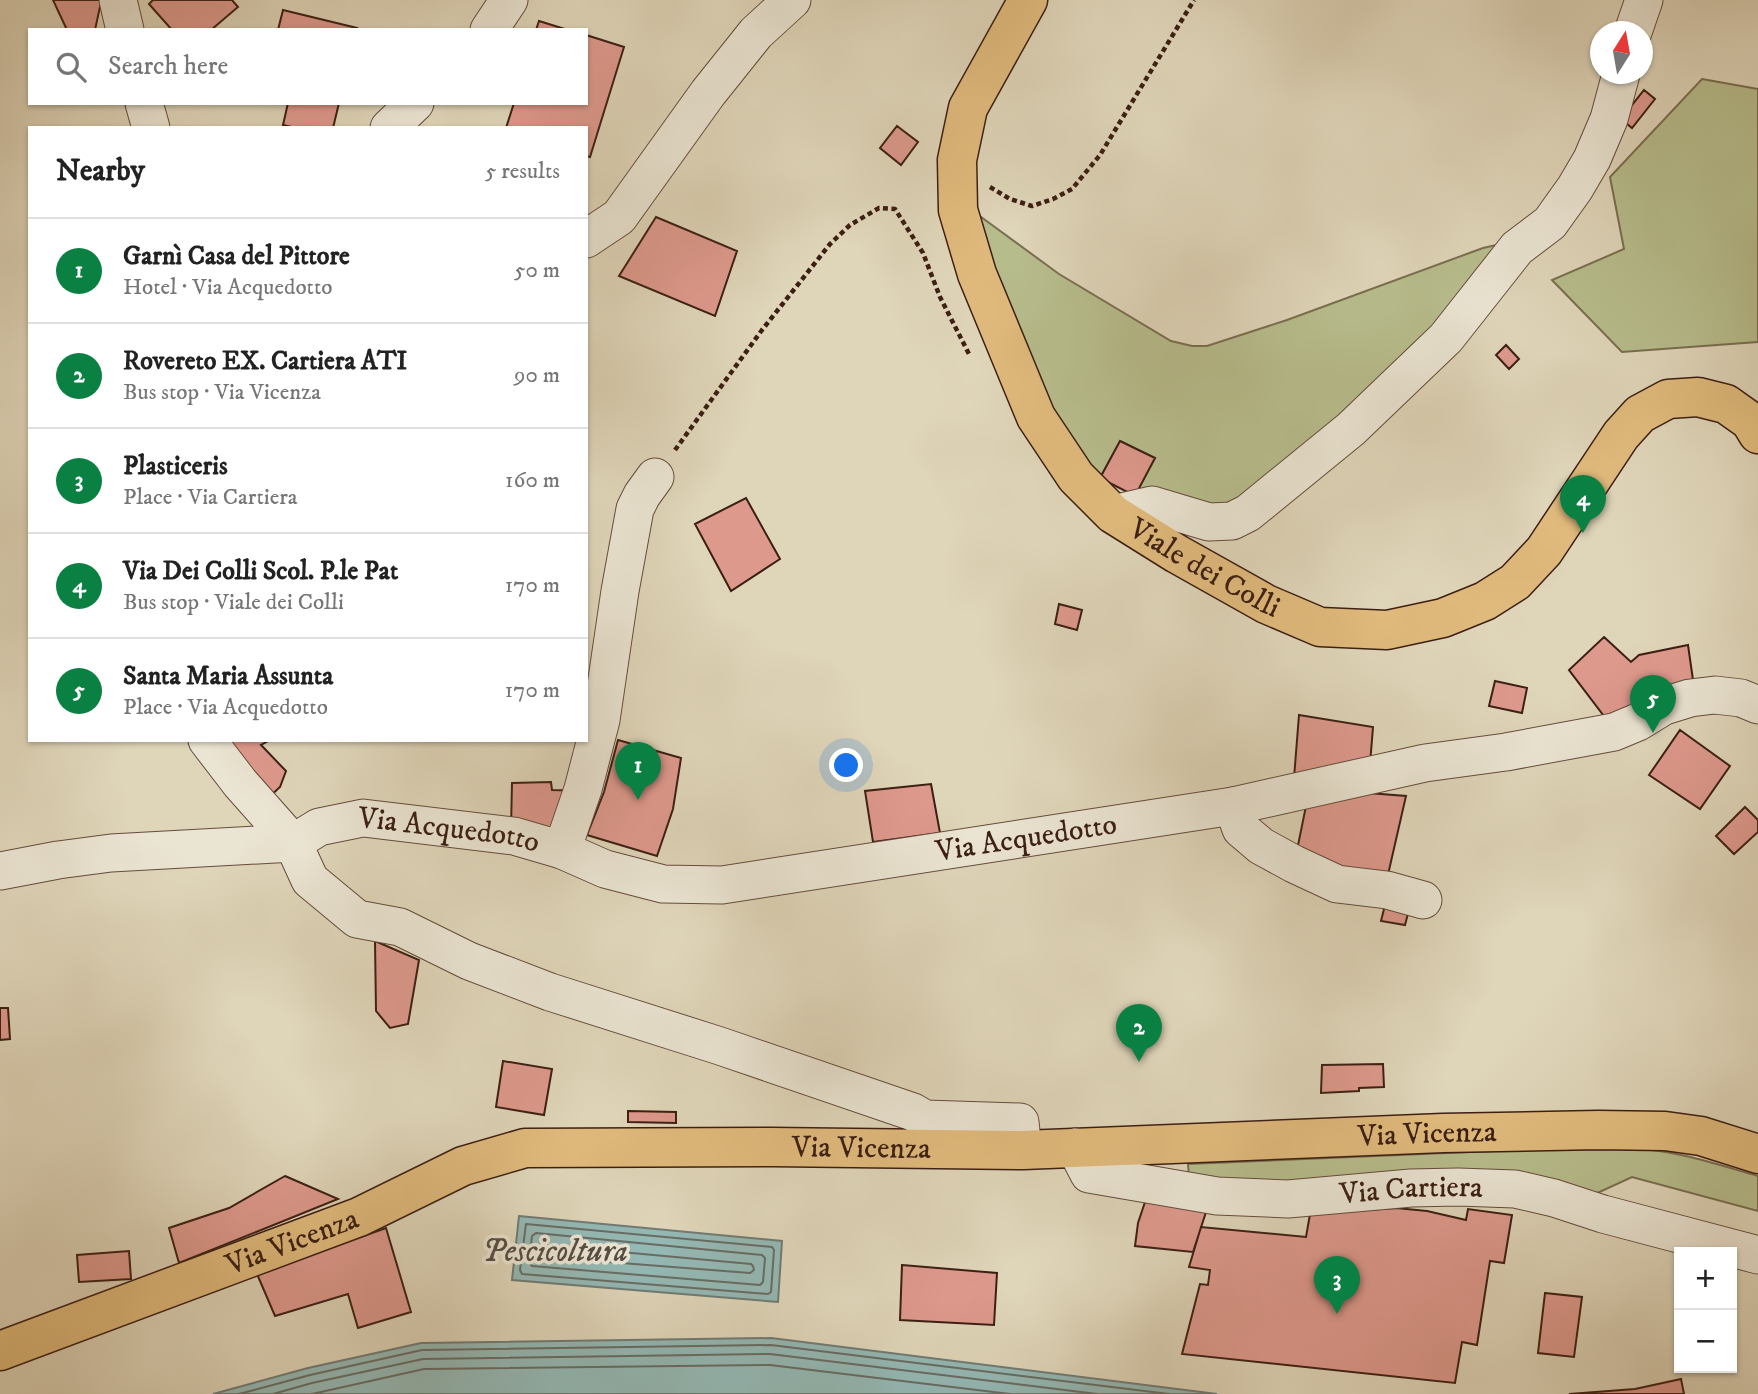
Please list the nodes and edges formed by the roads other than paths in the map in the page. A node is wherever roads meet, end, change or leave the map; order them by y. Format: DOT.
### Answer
graph roads {
  1 [pos="117,0"];
  2 [pos="509,0"];
  3 [pos="792,0"];
  4 [pos="1028,0"];
  5 [pos="1644,0"];
  6 [pos="1637,21"];
  7 [pos="124,28"];
  8 [pos="490,28"];
  9 [pos="1618,84"];
  10 [pos="145,105"];
  11 [pos="413,105"];
  12 [pos="150,126"];
  13 [pos="391,126"];
  14 [pos="588,238"];
  15 [pos="1758,434"];
  16 [pos="655,477"];
  17 [pos="1113,514"];
  18 [pos="1758,705"];
  19 [pos="208,742"];
  20 [pos="1233,806"];
  21 [pos="293,843"];
  22 [pos="562,850"];
  23 [pos="0,871"];
  24 [pos="1423,900"];
  25 [pos="1074,1147"];
  26 [pos="1023,1150"];
  27 [pos="1758,1154"];
  28 [pos="1758,1255"];
  29 [pos="0,1350"];
  1 -- 7 [label="street"];
  2 -- 8 [label="street"];
  3 -- 14 [label="street"];
  4 -- 17 [label="main road, Viale dei Colli"];
  5 -- 6 [label="street"];
  9 -- 17 [label="street"];
  10 -- 12 [label="street"];
  11 -- 13 [label="street"];
  15 -- 17 [label="main road, Viale dei Colli"];
  16 -- 22 [label="street"];
  18 -- 20 [label="street, Via Acquedotto"];
  19 -- 21 [label="street"];
  20 -- 22 [label="street, Via Acquedotto"];
  20 -- 24 [label="street"];
  21 -- 22 [label="street, Via Acquedotto"];
  21 -- 23 [label="street"];
  21 -- 26 [label="street"];
  25 -- 26 [label="main road, Via Vicenza"];
  25 -- 27 [label="main road, Via Vicenza"];
  25 -- 28 [label="street, Via Cartiera"];
  26 -- 29 [label="main road, Via Vicenza"];
}
